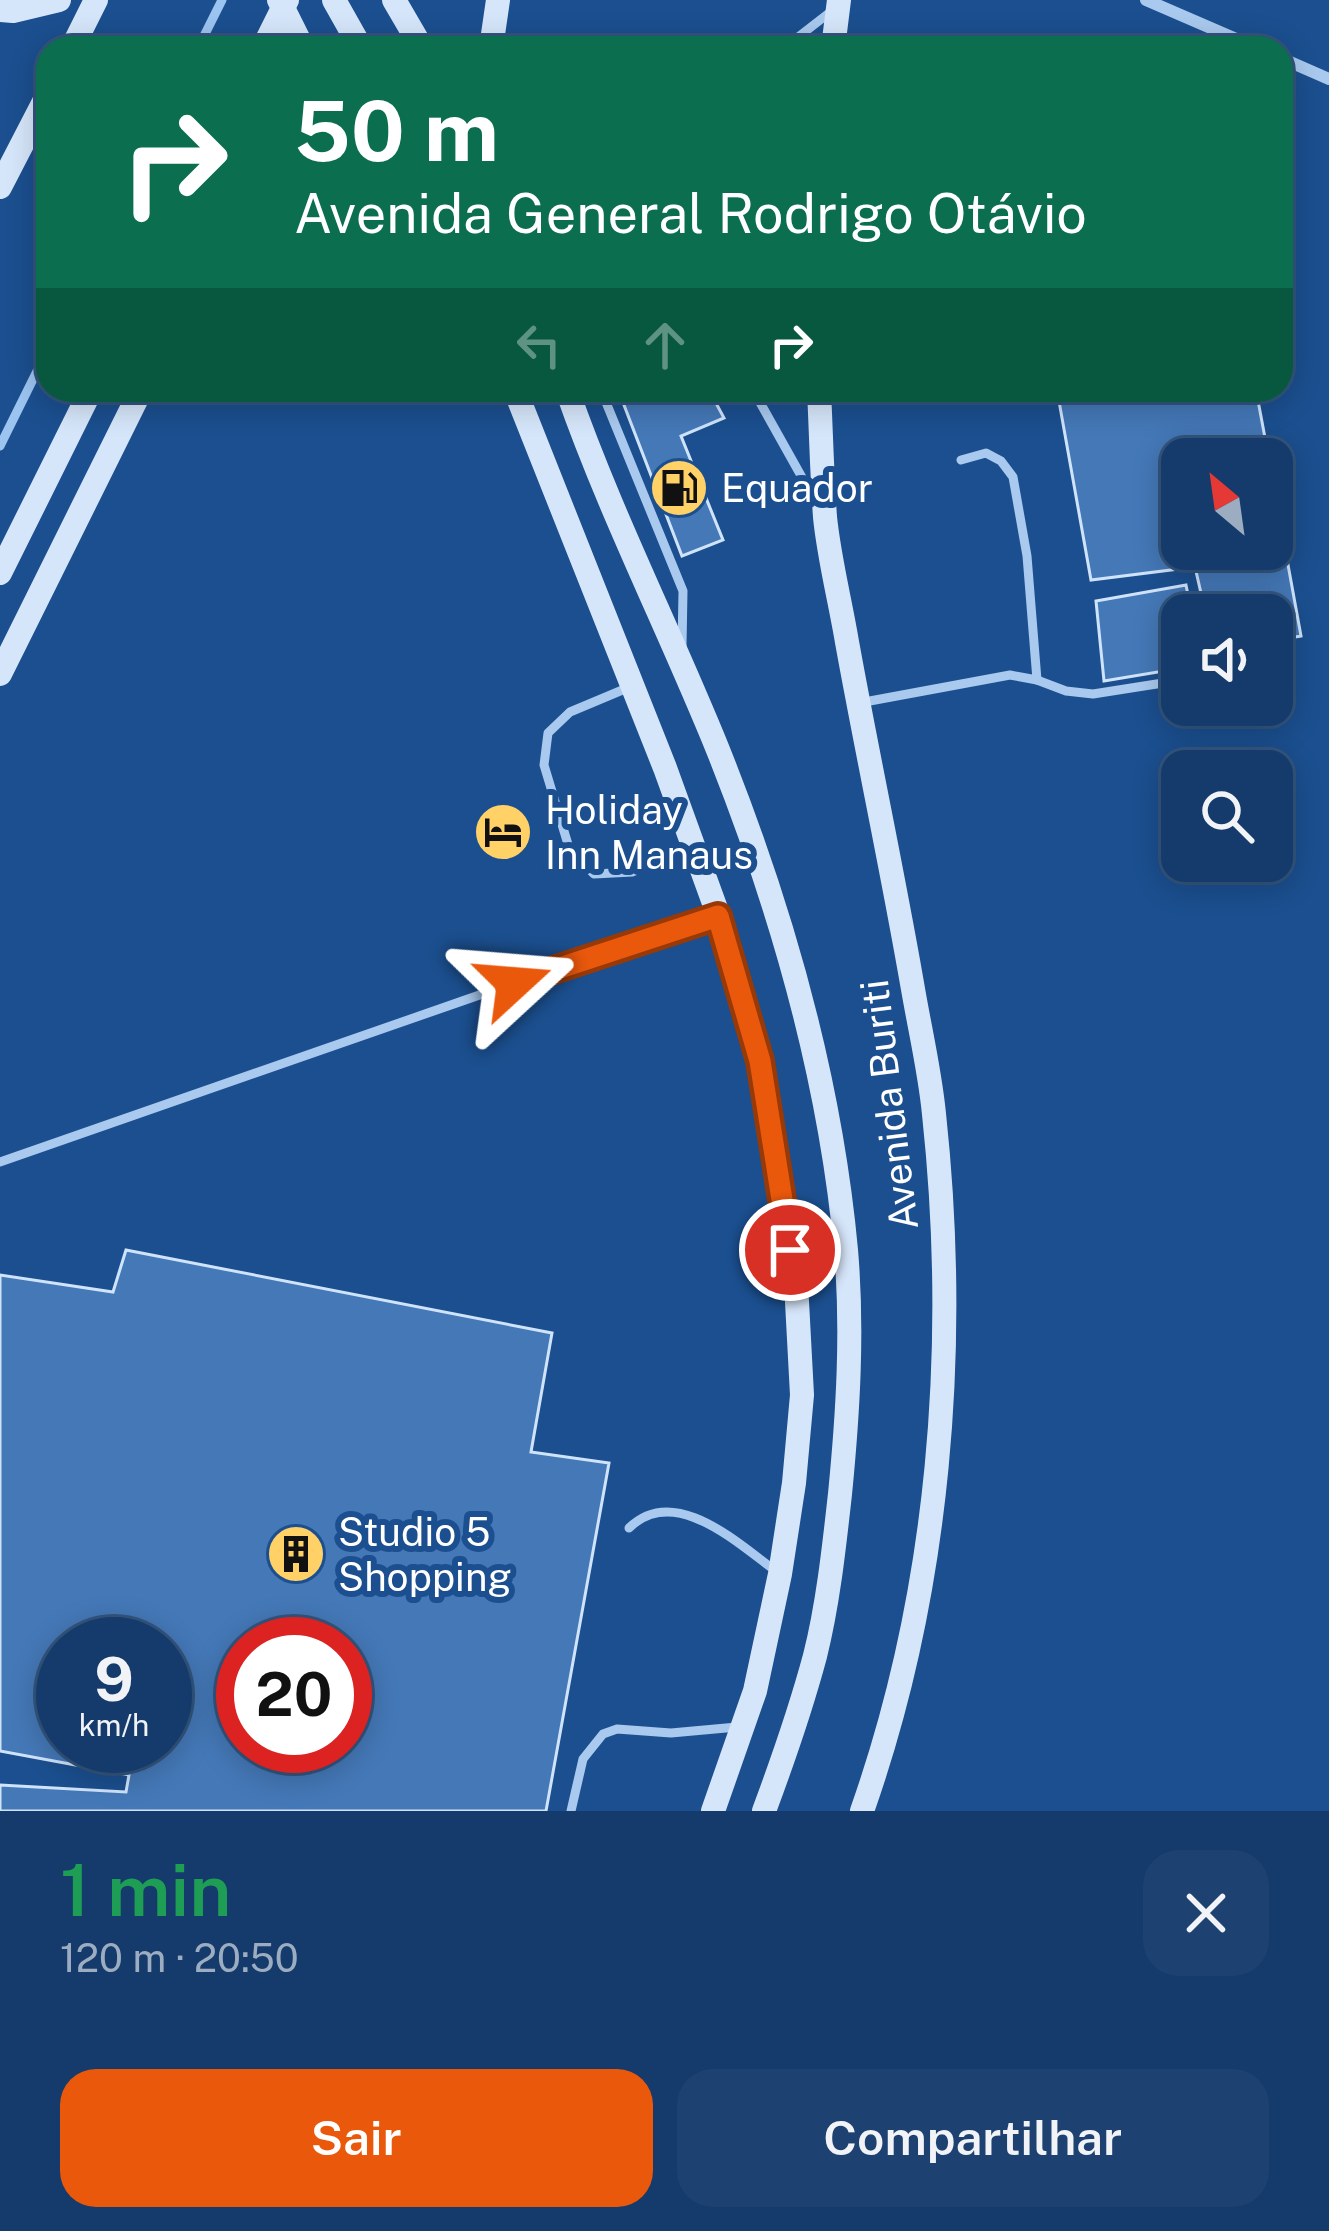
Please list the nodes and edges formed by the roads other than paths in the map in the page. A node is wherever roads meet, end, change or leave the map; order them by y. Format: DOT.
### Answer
graph roads {
  1 [pos="9,0"];
  2 [pos="59,0"];
  3 [pos="96,0"];
  4 [pos="283,0"];
  5 [pos="334,0"];
  6 [pos="394,0"];
  7 [pos="498,0"];
  8 [pos="1146,0"];
  9 [pos="841,2"];
  10 [pos="0,10"];
  11 [pos="0,28"];
  12 [pos="78,36"];
  13 [pos="268,36"];
  14 [pos="298,36"];
  15 [pos="355,36"];
  16 [pos="415,36"];
  17 [pos="493,36"];
  18 [pos="799,36"];
  19 [pos="835,36"];
  20 [pos="1229,36"];
  21 [pos="1293,63"];
  22 [pos="1329,79"];
  23 [pos="36,117"];
  24 [pos="0,187"];
  25 [pos="85,402"];
  26 [pos="135,402"];
  27 [pos="520,402"];
  28 [pos="571,402"];
  29 [pos="607,402"];
  30 [pos="760,402"];
  31 [pos="820,402"];
  32 [pos="961,460"];
  33 [pos="826,520"];
  34 [pos="0,573"];
  35 [pos="682,670"];
  36 [pos="0,674"];
  37 [pos="1037,680"];
  38 [pos="1161,683"];
  39 [pos="632,686"];
  40 [pos="859,704"];
  41 [pos="694,848"];
  42 [pos="718,916"];
  43 [pos="0,1162"];
  44 [pos="629,1528"];
  45 [pos="780,1574"];
  46 [pos="742,1727"];
  47 [pos="571,1811"];
  48 [pos="713,1811"];
  49 [pos="764,1811"];
  50 [pos="862,1811"];
  1 -- 11 [label="main road"];
  2 -- 10 [label="main road, bridge"];
  3 -- 12 [label="main road"];
  4 -- 13 [label="main road, bridge"];
  4 -- 14 [label="main road"];
  5 -- 15 [label="main road"];
  6 -- 16 [label="main road"];
  7 -- 17 [label="main road"];
  8 -- 20 [label="street"];
  9 -- 18 [label="lane"];
  9 -- 19 [label="main road"];
  21 -- 22 [label="street"];
  23 -- 24 [label="main road"];
  25 -- 34 [label="main road"];
  26 -- 36 [label="main road"];
  27 -- 39 [label="main road"];
  28 -- 35 [label="main road"];
  29 -- 35 [label="lane"];
  30 -- 33 [label="lane"];
  31 -- 33 [label="main road, Avenida Buriti"];
  32 -- 37 [label="lane"];
  33 -- 40 [label="main road, Avenida Buriti"];
  35 -- 49 [label="main road"];
  37 -- 38 [label="lane"];
  37 -- 40 [label="lane"];
  39 -- 41 [label="main road"];
  39 -- 41 [label="lane"];
  40 -- 50 [label="main road, Avenida Buriti"];
  41 -- 42 [label="main road"];
  42 -- 43 [label="lane"];
  42 -- 45 [label="main road"];
  44 -- 45 [label="lane"];
  45 -- 46 [label="main road"];
  46 -- 47 [label="lane"];
  46 -- 48 [label="main road"];
}
